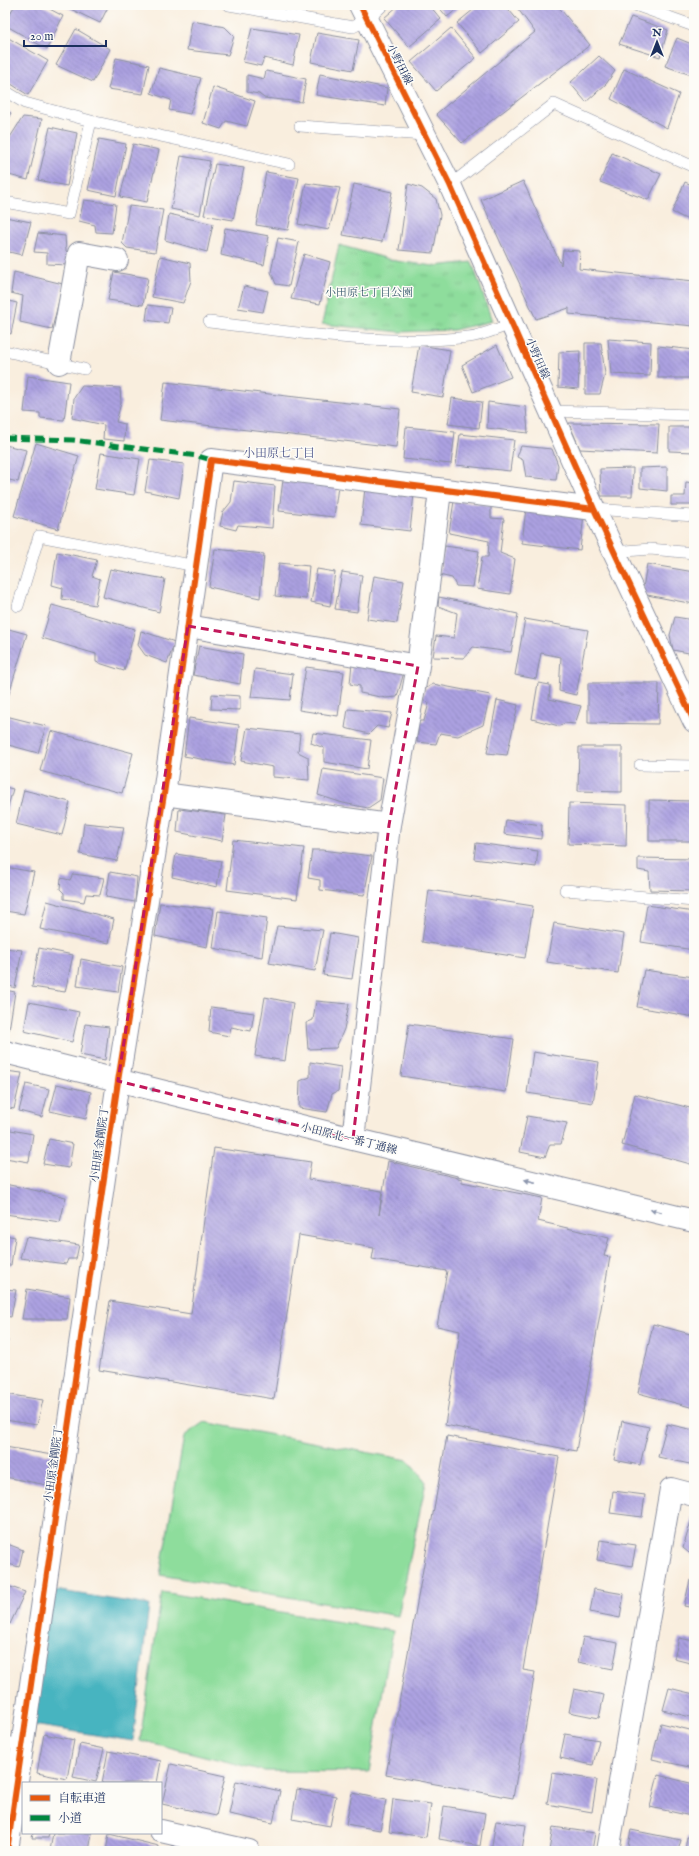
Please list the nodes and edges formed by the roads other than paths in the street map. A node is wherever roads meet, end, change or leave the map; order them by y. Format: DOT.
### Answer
graph roads {
  1 [pos="229,5"];
  2 [pos="383,5"];
  3 [pos="635,5"];
  4 [pos="363,13"];
  5 [pos="694,26"];
  6 [pos="5,91"];
  7 [pos="91,121"];
  8 [pos="300,126"];
  9 [pos="424,135"];
  10 [pos="289,164"];
  11 [pos="694,167"];
  12 [pos="450,185"];
  13 [pos="5,202"];
  14 [pos="117,260"];
  15 [pos="209,322"];
  16 [pos="512,324"];
  17 [pos="5,351"];
  18 [pos="59,363"];
  19 [pos="84,369"];
  20 [pos="551,411"];
  21 [pos="694,415"];
  22 [pos="440,491"];
  23 [pos="594,509"];
  24 [pos="694,516"];
  25 [pos="614,552"];
  26 [pos="694,553"];
  27 [pos="196,566"];
  28 [pos="18,606"];
  29 [pos="188,626"];
  30 [pos="418,666"];
  31 [pos="689,701"];
  32 [pos="694,721"];
  33 [pos="640,765"];
  34 [pos="694,766"];
  35 [pos="164,794"];
  36 [pos="389,825"];
  37 [pos="565,890"];
  38 [pos="694,901"];
  39 [pos="5,1052"];
  40 [pos="118,1080"];
  41 [pos="353,1139"];
  42 [pos="694,1220"];
  43 [pos="694,1495"];
  44 [pos="13,1744"];
  45 [pos="19,1798"];
  46 [pos="162,1831"];
  47 [pos="7,1851"];
  48 [pos="250,1851"];
  49 [pos="608,1851"];
  1 -- 4 [label="lane"];
  2 -- 4 [label="lane"];
  3 -- 5 [label="lane"];
  4 -- 9 [label="street, 小野田線"];
  6 -- 7 [label="lane"];
  7 -- 10 [label="lane"];
  7 -- 13 [label="lane"];
  8 -- 9 [label="lane"];
  9 -- 12 [label="street, 小野田線"];
  11 -- 12 [label="lane"];
  12 -- 16 [label="street, 小野田線"];
  14 -- 18 [label="street"];
  15 -- 16 [label="lane"];
  16 -- 20 [label="street, 小野田線"];
  17 -- 18 [label="lane"];
  18 -- 19 [label="lane"];
  20 -- 21 [label="lane"];
  20 -- 23 [label="street, 小野田線"];
  22 -- 23 [label="street"];
  22 -- 27 [label="street, 小田原金剛院丁"];
  22 -- 30 [label="street"];
  23 -- 24 [label="lane"];
  23 -- 25 [label="street, 小野田線"];
  25 -- 26 [label="lane"];
  25 -- 31 [label="street, 小野田線"];
  27 -- 28 [label="lane"];
  27 -- 29 [label="street, 小田原金剛院丁"];
  29 -- 30 [label="street"];
  29 -- 35 [label="street, 小田原金剛院丁"];
  30 -- 36 [label="street"];
  31 -- 32 [label="street, 小野田線"];
  33 -- 34 [label="lane"];
  35 -- 36 [label="street"];
  35 -- 40 [label="street, 小田原金剛院丁"];
  36 -- 41 [label="street"];
  37 -- 38 [label="lane"];
  39 -- 40 [label="street, 小田原北一番丁通線"];
  41 -- 40 [label="street, 小田原北一番丁通線, one-way"];
  40 -- 44 [label="street, 小田原金剛院丁"];
  42 -- 41 [label="street, 小田原北一番丁通線, one-way"];
  43 -- 49 [label="street"];
  44 -- 45 [label="street, 小田原金剛院丁"];
  45 -- 47 [label="street, 小田原金剛院丁"];
  46 -- 48 [label="street"];
}
